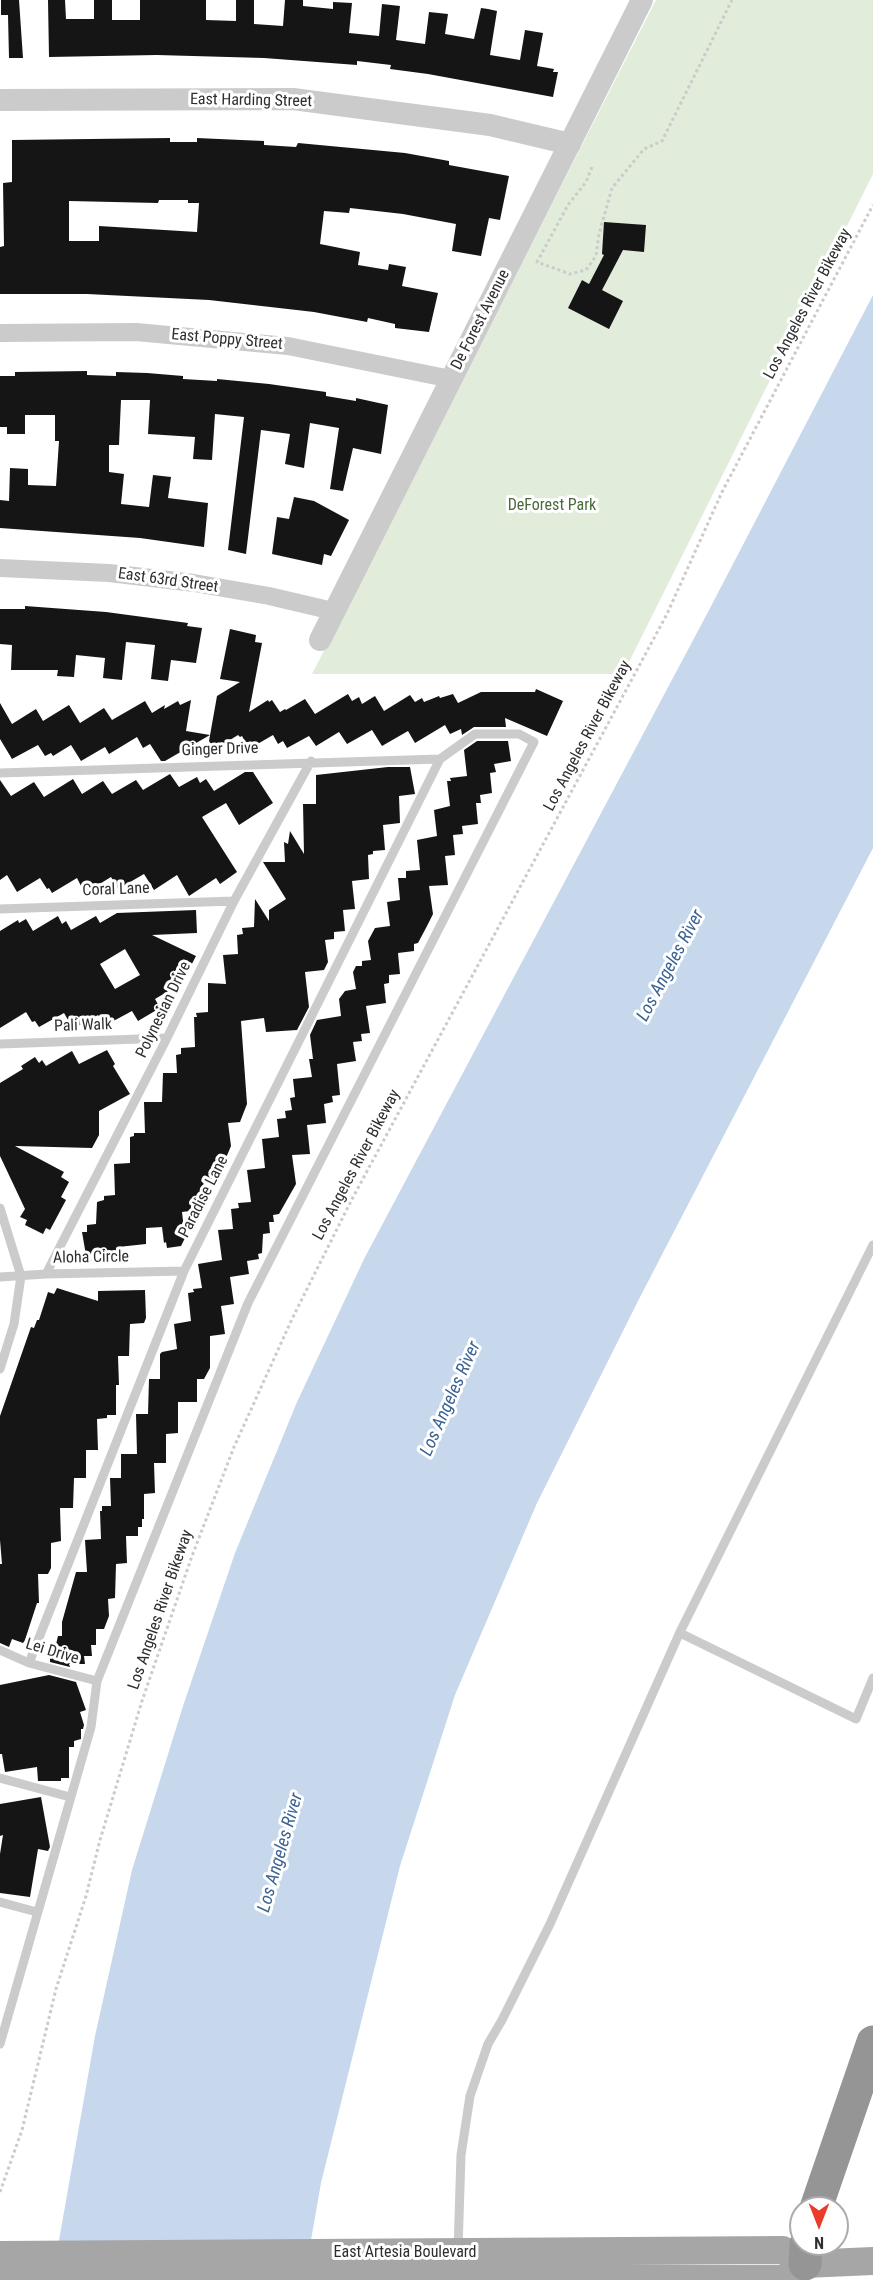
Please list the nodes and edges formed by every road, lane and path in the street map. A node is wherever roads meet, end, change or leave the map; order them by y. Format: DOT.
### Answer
graph roads {
  1 [pos="642,0"];
  2 [pos="732,0"];
  3 [pos="0,100"];
  4 [pos="570,144"];
  5 [pos="592,167"];
  6 [pos="873,205"];
  7 [pos="0,333"];
  8 [pos="451,379"];
  9 [pos="0,568"];
  10 [pos="333,611"];
  11 [pos="320,640"];
  12 [pos="440,759"];
  13 [pos="311,761"];
  14 [pos="0,773"];
  15 [pos="234,901"];
  16 [pos="0,909"];
  17 [pos="167,1038"];
  18 [pos="0,1044"];
  19 [pos="0,1208"];
  20 [pos="873,1245"];
  21 [pos="184,1271"];
  22 [pos="46,1274"];
  23 [pos="0,1276"];
  24 [pos="21,1276"];
  25 [pos="0,1369"];
  26 [pos="680,1633"];
  27 [pos="0,1650"];
  28 [pos="29,1663"];
  29 [pos="873,1678"];
  30 [pos="97,1681"];
  31 [pos="0,1778"];
  32 [pos="70,1797"];
  33 [pos="0,1902"];
  34 [pos="37,1912"];
  35 [pos="873,2042"];
  36 [pos="0,2044"];
  37 [pos="0,2192"];
  38 [pos="820,2196"];
  39 [pos="789,2251"];
  40 [pos="458,2253"];
  41 [pos="0,2255"];
  42 [pos="803,2256"];
  43 [pos="824,2256"];
  44 [pos="873,2261"];
  45 [pos="432,2272"];
  46 [pos="0,2279"];
  47 [pos="685,2279"];
  1 -- 4 [label="street, De Forest Avenue"];
  2 -- 5 [label="path"];
  3 -- 4 [label="street, East Harding Street"];
  4 -- 8 [label="street, De Forest Avenue"];
  6 -- 37 [label="path, Los Angeles River Bikeway"];
  7 -- 8 [label="street, East Poppy Street"];
  8 -- 10 [label="street, De Forest Avenue"];
  9 -- 10 [label="street, East 63rd Street"];
  10 -- 11 [label="street, De Forest Avenue"];
  12 -- 13 [label="lane, Ginger Drive"];
  12 -- 21 [label="lane, Paradise Lane"];
  12 -- 30 [label="lane"];
  13 -- 14 [label="lane, Ginger Drive"];
  13 -- 15 [label="lane, Polynesian Drive"];
  15 -- 16 [label="lane, Coral Lane"];
  15 -- 17 [label="lane, Polynesian Drive"];
  17 -- 18 [label="lane, Pali Walk"];
  17 -- 22 [label="lane, Polynesian Drive"];
  19 -- 24 [label="lane"];
  20 -- 26 [label="lane"];
  21 -- 22 [label="lane, Aloha Circle"];
  21 -- 28 [label="lane, Paradise Lane"];
  22 -- 24 [label="lane, Aloha Circle"];
  23 -- 24 [label="lane, Aloha Circle"];
  24 -- 25 [label="lane"];
  26 -- 29 [label="lane"];
  26 -- 40 [label="lane"];
  27 -- 28 [label="lane, Lei Drive"];
  28 -- 30 [label="lane, Lei Drive"];
  30 -- 32 [label="lane"];
  31 -- 32 [label="lane"];
  32 -- 34 [label="lane"];
  33 -- 34 [label="lane"];
  34 -- 36 [label="lane"];
  35 -- 38 [label="highway"];
  39 -- 40 [label="main road, East Artesia Boulevard"];
  40 -- 45 [label="main road, East Artesia Boulevard"];
  41 -- 45 [label="main road, East Artesia Boulevard"];
  42 -- 47 [label="main road, East Artesia Boulevard"];
  43 -- 44 [label="main road, East Artesia Boulevard"];
  45 -- 46 [label="main road, East Artesia Boulevard"];
  45 -- 47 [label="main road, East Artesia Boulevard"];
}
